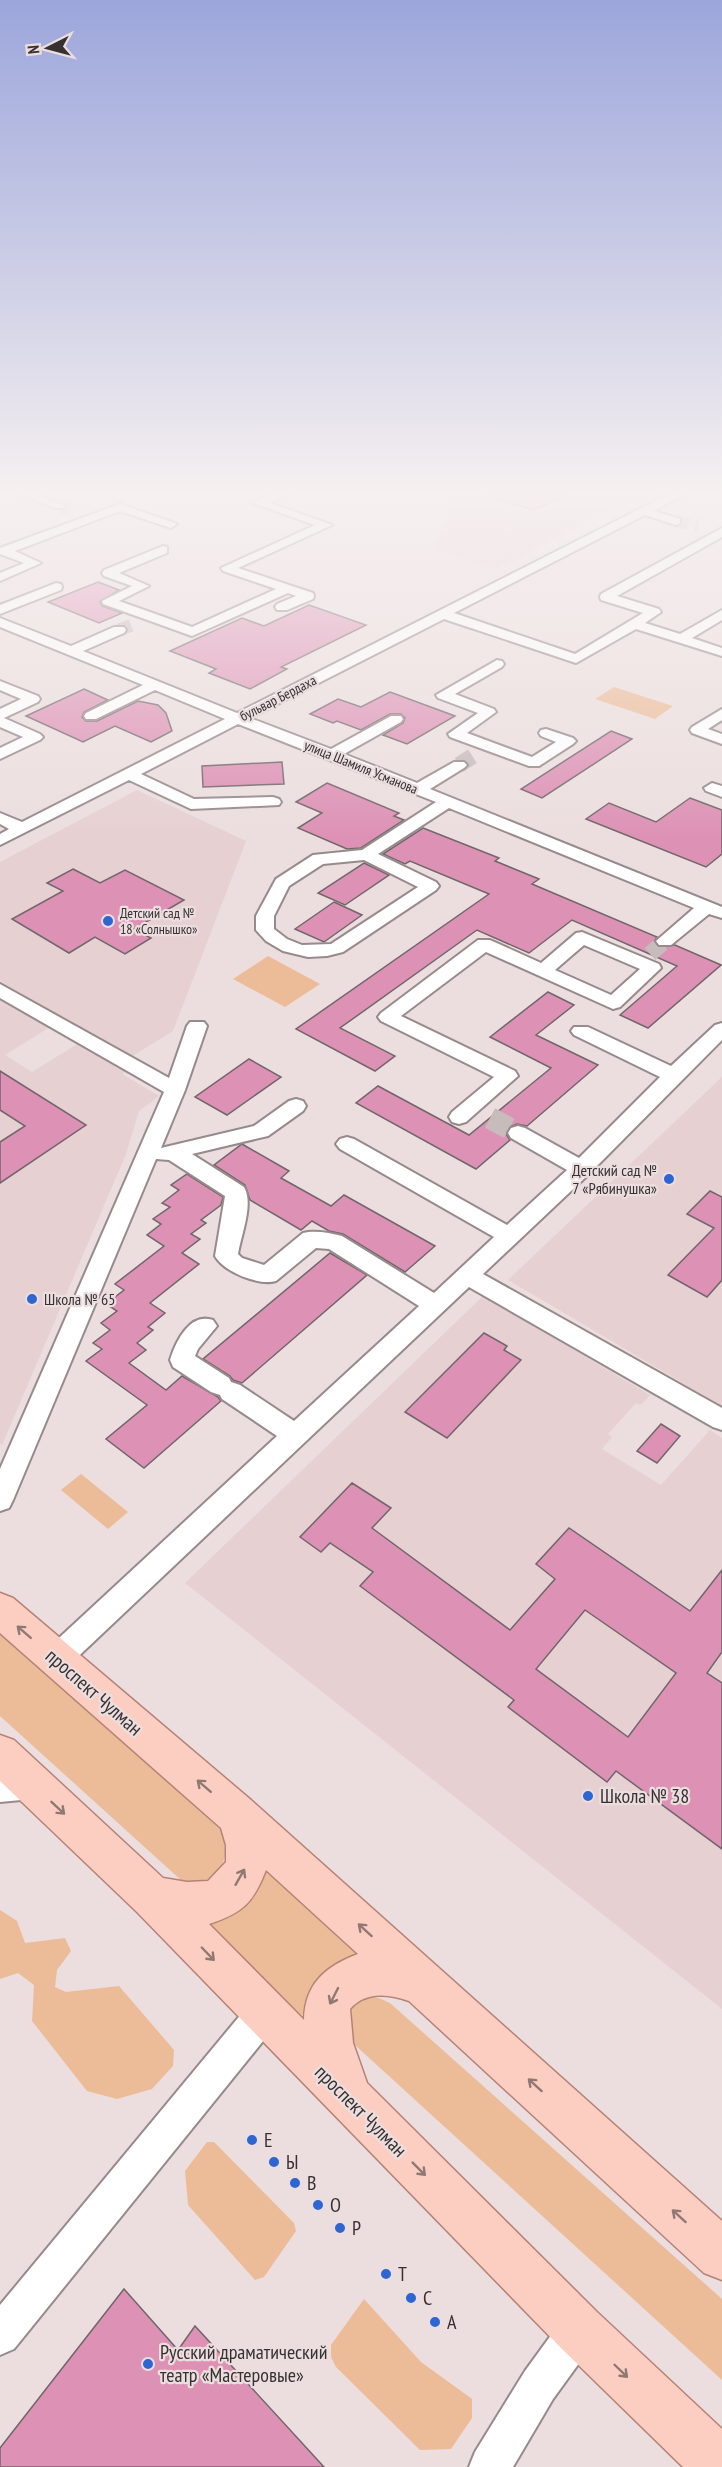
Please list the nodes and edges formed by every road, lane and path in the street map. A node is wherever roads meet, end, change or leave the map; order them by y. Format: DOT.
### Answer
graph roads {
  1 [pos="122,606"];
  2 [pos="249,606"];
  3 [pos="459,606"];
  4 [pos="635,606"];
  5 [pos="443,614"];
  6 [pos="722,614"];
  7 [pos="150,616"];
  8 [pos="0,622"];
  9 [pos="134,624"];
  10 [pos="634,624"];
  11 [pos="119,630"];
  12 [pos="681,639"];
  13 [pos="70,652"];
  14 [pos="722,652"];
  15 [pos="497,664"];
  16 [pos="0,685"];
  17 [pos="154,685"];
  18 [pos="722,713"];
  19 [pos="0,715"];
  20 [pos="91,716"];
  21 [pos="238,719"];
  22 [pos="396,719"];
  23 [pos="0,722"];
  24 [pos="546,733"];
  25 [pos="722,739"];
  26 [pos="489,746"];
  27 [pos="0,754"];
  28 [pos="332,754"];
  29 [pos="473,756"];
  30 [pos="459,765"];
  31 [pos="129,774"];
  32 [pos="417,790"];
  33 [pos="273,801"];
  34 [pos="447,802"];
  35 [pos="0,818"];
  36 [pos="22,829"];
  37 [pos="0,840"];
  38 [pos="366,855"];
  39 [pos="714,910"];
  40 [pos="665,941"];
  41 [pos="543,971"];
  42 [pos="0,990"];
  43 [pos="197,1026"];
  44 [pos="581,1031"];
  45 [pos="721,1032"];
  46 [pos="673,1075"];
  47 [pos="174,1090"];
  48 [pos="296,1106"];
  49 [pos="490,1118"];
  50 [pos="518,1133"];
  51 [pos="347,1144"];
  52 [pos="172,1152"];
  53 [pos="145,1158"];
  54 [pos="581,1169"];
  55 [pos="509,1236"];
  56 [pos="466,1275"];
  57 [pos="434,1304"];
  58 [pos="205,1326"];
  59 [pos="722,1420"];
  60 [pos="295,1435"];
  61 [pos="0,1500"];
  62 [pos="0,1610"];
  63 [pos="56,1659"];
  64 [pos="0,1754"];
  65 [pos="16,1786"];
  66 [pos="236,1814"];
  67 [pos="152,1897"];
  68 [pos="424,1983"];
  69 [pos="264,2013"];
  70 [pos="348,2098"];
  71 [pos="722,2255"];
  72 [pos="579,2330"];
  73 [pos="0,2335"];
  74 [pos="490,2467"];
  75 [pos="722,2467"];
  1 -- 7 [label="street"];
  2 -- 7 [label="street"];
  3 -- 5 [label="street, бульвар Бердаха"];
  4 -- 10 [label="street"];
  5 -- 10 [label="street"];
  5 -- 21 [label="street, бульвар Бердаха"];
  6 -- 12 [label="street"];
  7 -- 9 [label="street"];
  8 -- 13 [label="street, улица Шамиля Усманова"];
  10 -- 12 [label="street"];
  11 -- 13 [label="street"];
  12 -- 14 [label="street"];
  13 -- 17 [label="street, улица Шамиля Усманова"];
  15 -- 26 [label="street"];
  16 -- 19 [label="street"];
  17 -- 20 [label="street"];
  17 -- 21 [label="street, улица Шамиля Усманова"];
  18 -- 25 [label="street"];
  21 -- 28 [label="street, улица Шамиля Усманова"];
  21 -- 31 [label="street, бульвар Бердаха"];
  22 -- 28 [label="street"];
  23 -- 27 [label="street"];
  24 -- 26 [label="street"];
  26 -- 29 [label="street"];
  28 -- 32 [label="street, улица Шамиля Усманова"];
  30 -- 32 [label="street"];
  31 -- 33 [label="street"];
  31 -- 36 [label="street, бульвар Бердаха"];
  32 -- 34 [label="street, улица Шамиля Усманова"];
  34 -- 38 [label="street"];
  34 -- 39 [label="street, улица Шамиля Усманова"];
  35 -- 36 [label="street"];
  36 -- 37 [label="street, бульвар Бердаха"];
  38 -- 38 [label="street"];
  39 -- 40 [label="street"];
  41 -- 41 [label="street"];
  41 -- 49 [label="street"];
  42 -- 47 [label="street"];
  43 -- 47 [label="street"];
  44 -- 46 [label="street"];
  45 -- 46 [label="street"];
  46 -- 54 [label="street"];
  47 -- 53 [label="street"];
  48 -- 52 [label="street"];
  50 -- 54 [label="street"];
  51 -- 55 [label="street"];
  52 -- 53 [label="street"];
  52 -- 57 [label="street"];
  53 -- 61 [label="street"];
  54 -- 55 [label="street"];
  55 -- 56 [label="street"];
  56 -- 57 [label="street"];
  56 -- 59 [label="street"];
  57 -- 60 [label="street"];
  58 -- 60 [label="street"];
  60 -- 63 [label="street"];
  63 -- 62 [label="main road, проспект Чулман, one-way"];
  66 -- 63 [label="main road, проспект Чулман, one-way"];
  64 -- 65 [label="main road, проспект Чулман"];
  65 -- 67 [label="main road, проспект Чулман, one-way"];
  67 -- 66 [label="main road, one-way"];
  68 -- 66 [label="main road, проспект Чулман, one-way"];
  67 -- 69 [label="main road, проспект Чулман, one-way"];
  68 -- 70 [label="main road, one-way"];
  71 -- 68 [label="main road, проспект Чулман, one-way"];
  69 -- 70 [label="main road, проспект Чулман"];
  69 -- 73 [label="street"];
  70 -- 72 [label="main road, проспект Чулман, one-way"];
  72 -- 74 [label="street"];
  72 -- 75 [label="main road, проспект Чулман, one-way"];
}
